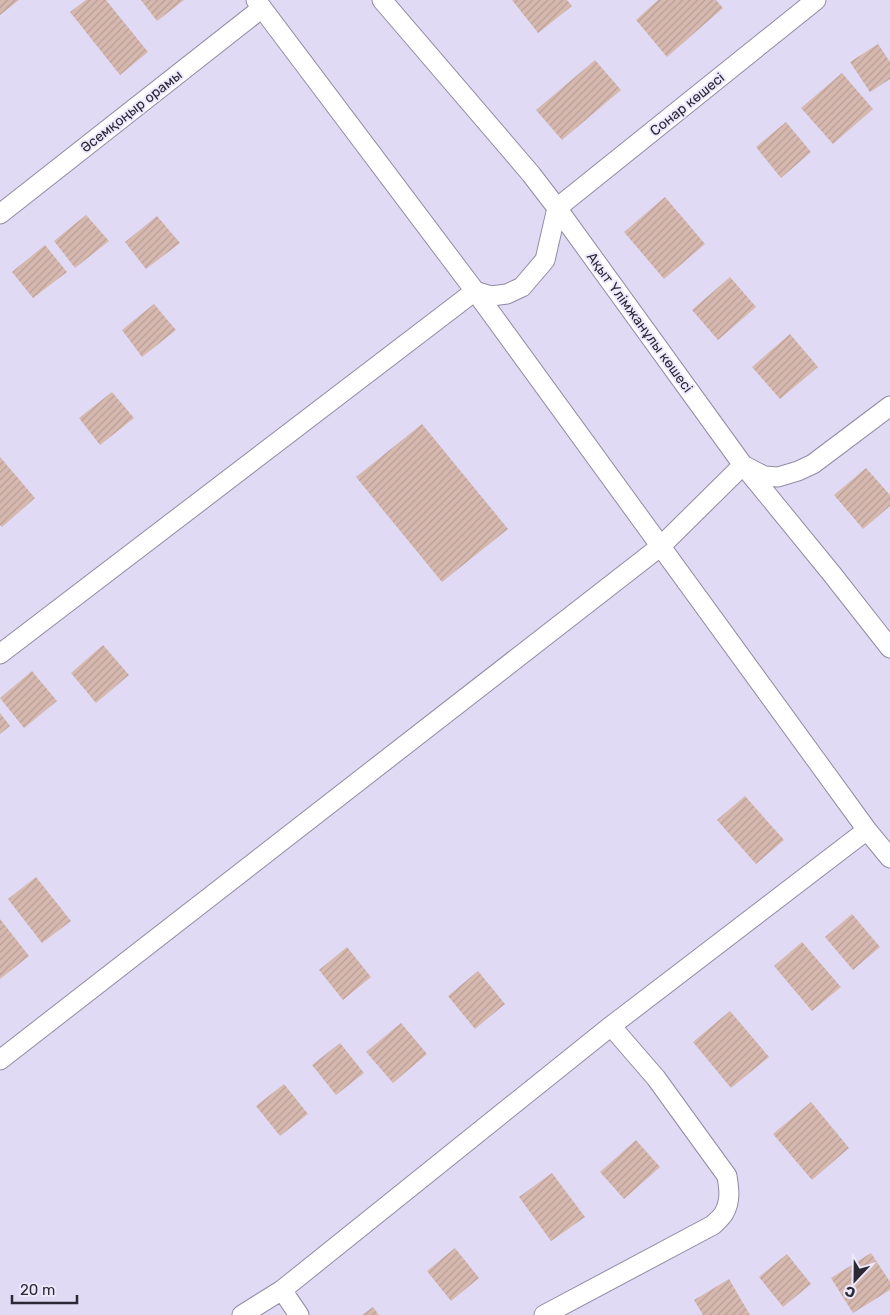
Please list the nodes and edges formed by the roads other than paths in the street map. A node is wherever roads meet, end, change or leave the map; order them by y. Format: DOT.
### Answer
graph roads {
  1 [pos="382,0"];
  2 [pos="816,0"];
  3 [pos="259,4"];
  4 [pos="557,208"];
  5 [pos="0,214"];
  6 [pos="475,291"];
  7 [pos="890,406"];
  8 [pos="743,465"];
  9 [pos="661,546"];
  10 [pos="890,648"];
  11 [pos="0,654"];
  12 [pos="867,830"];
  13 [pos="890,858"];
  14 [pos="611,1026"];
  15 [pos="0,1060"];
  16 [pos="282,1290"];
  17 [pos="242,1315"];
  18 [pos="298,1315"];
  19 [pos="544,1315"];
  1 -- 4 [label="street, Ақыт Үлімжанұлы көшесі"];
  2 -- 4 [label="street, Сонар көшесі"];
  3 -- 5 [label="street, Әсемқоңыр орамы"];
  3 -- 6 [label="street"];
  4 -- 6 [label="street"];
  4 -- 8 [label="street, Ақыт Үлімжанұлы көшесі"];
  6 -- 9 [label="street"];
  6 -- 11 [label="street"];
  7 -- 8 [label="street"];
  8 -- 9 [label="street"];
  8 -- 10 [label="street, Ақыт Үлімжанұлы көшесі"];
  9 -- 12 [label="street"];
  9 -- 15 [label="street"];
  12 -- 13 [label="street"];
  12 -- 14 [label="street"];
  14 -- 16 [label="street"];
  14 -- 19 [label="street"];
  16 -- 17 [label="street"];
  16 -- 18 [label="street"];
}
